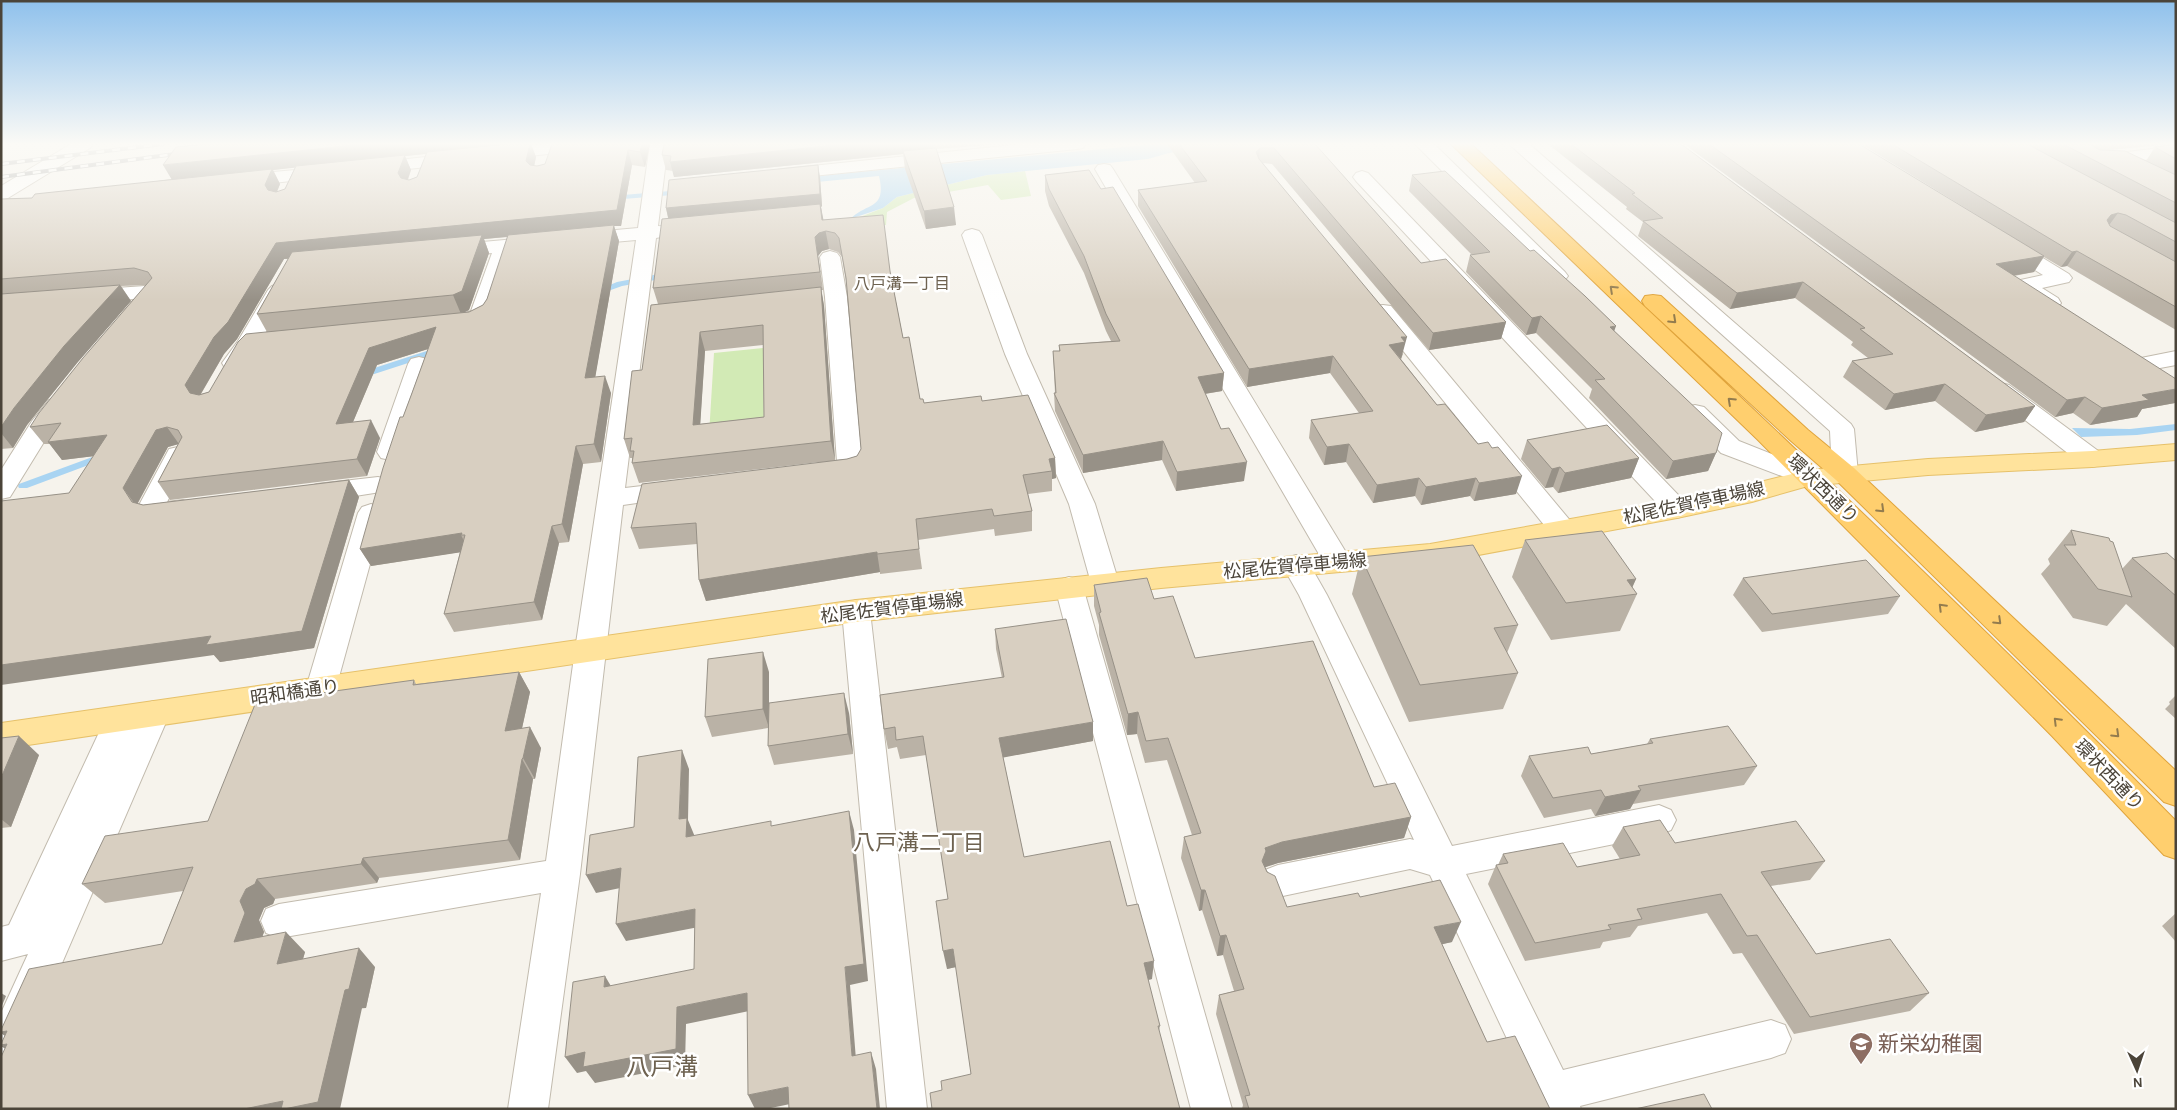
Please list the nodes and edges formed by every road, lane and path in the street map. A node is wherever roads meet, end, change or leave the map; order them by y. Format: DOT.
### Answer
graph roads {
  1 [pos="653,196"];
  2 [pos="1120,196"];
  3 [pos="1380,196"];
  4 [pos="1476,196"];
  5 [pos="1518,196"];
  6 [pos="1537,196"];
  7 [pos="1577,196"];
  8 [pos="24,202"];
  9 [pos="1,203"];
  10 [pos="688,228"];
  11 [pos="648,232"];
  12 [pos="972,234"];
  13 [pos="1996,237"];
  14 [pos="504,246"];
  15 [pos="427,252"];
  16 [pos="830,257"];
  17 [pos="289,272"];
  18 [pos="1570,289"];
  19 [pos="1370,296"];
  20 [pos="62,298"];
  21 [pos="2063,312"];
  22 [pos="438,325"];
  23 [pos="118,332"];
  24 [pos="277,341"];
  25 [pos="248,344"];
  26 [pos="2176,358"];
  27 [pos="419,364"];
  28 [pos="224,379"];
  29 [pos="1987,380"];
  30 [pos="2168,380"];
  31 [pos="69,390"];
  32 [pos="1682,399"];
  33 [pos="1780,432"];
  34 [pos="2176,452"];
  35 [pos="179,454"];
  36 [pos="2092,459"];
  37 [pos="1845,474"];
  38 [pos="802,475"];
  39 [pos="1808,478"];
  40 [pos="378,485"];
  41 [pos="697,487"];
  42 [pos="1,491"];
  43 [pos="291,496"];
  44 [pos="611,498"];
  45 [pos="204,506"];
  46 [pos="1677,509"];
  47 [pos="1563,530"];
  48 [pos="1337,561"];
  49 [pos="1296,565"];
  50 [pos="1105,583"];
  51 [pos="1069,587"];
  52 [pos="856,611"];
  53 [pos="590,650"];
  54 [pos="321,688"];
  55 [pos="137,716"];
  56 [pos="1,736"];
  57 [pos="2176,792"];
  58 [pos="1660,820"];
  59 [pos="2176,844"];
  60 [pos="1443,864"];
  61 [pos="562,874"];
  62 [pos="1278,881"];
  63 [pos="279,921"];
  64 [pos="1,944"];
  65 [pos="1771,1039"];
  66 [pos="1,1058"];
  67 [pos="1558,1100"];
  68 [pos="528,1109"];
  69 [pos="907,1109"];
  70 [pos="1212,1109"];
  1 -- 11 [label="street"];
  2 -- 48 [label="street"];
  3 -- 46 [label="street"];
  4 -- 18 [label="street"];
  33 -- 5 [label="highway, 環状西通り, one-way"];
  6 -- 33 [label="highway, 環状西通り, one-way"];
  7 -- 37 [label="street"];
  8 -- 9 [label="street"];
  10 -- 11 [label="street"];
  11 -- 14 [label="street"];
  11 -- 44 [label="street"];
  12 -- 50 [label="street"];
  13 -- 21 [label="street"];
  14 -- 15 [label="street"];
  14 -- 22 [label="street"];
  16 -- 38 [label="street"];
  17 -- 25 [label="street"];
  19 -- 47 [label="street"];
  20 -- 23 [label="street"];
  24 -- 25 [label="street"];
  25 -- 28 [label="street"];
  26 -- 30 [label="street"];
  27 -- 40 [label="street"];
  29 -- 36 [label="street"];
  31 -- 42 [label="street"];
  32 -- 39 [label="street"];
  33 -- 37 [label="highway, 環状西通り"];
  33 -- 39 [label="highway, 環状西通り"];
  34 -- 36 [label="main road, 松尾佐賀停車場線"];
  35 -- 45 [label="street"];
  36 -- 37 [label="main road, 松尾佐賀停車場線"];
  37 -- 39 [label="main road, 松尾佐賀停車場線"];
  37 -- 57 [label="highway, 環状西通り, one-way"];
  39 -- 46 [label="main road, 松尾佐賀停車場線"];
  59 -- 39 [label="highway, 環状西通り, one-way"];
  40 -- 43 [label="street"];
  40 -- 54 [label="street"];
  41 -- 44 [label="street"];
  44 -- 53 [label="street"];
  46 -- 47 [label="main road, 松尾佐賀停車場線"];
  47 -- 48 [label="main road, 松尾佐賀停車場線"];
  48 -- 49 [label="main road, 松尾佐賀停車場線"];
  49 -- 50 [label="main road, 松尾佐賀停車場線"];
  49 -- 60 [label="street"];
  50 -- 51 [label="main road, 松尾佐賀停車場線"];
  51 -- 52 [label="main road, 松尾佐賀停車場線"];
  51 -- 70 [label="street"];
  52 -- 53 [label="main road, 松尾佐賀停車場線"];
  52 -- 69 [label="street"];
  53 -- 54 [label="main road, 昭和橋通り"];
  53 -- 61 [label="street"];
  54 -- 55 [label="main road, 昭和橋通り"];
  55 -- 56 [label="main road, 昭和橋通り"];
  55 -- 64 [label="street"];
  55 -- 66 [label="street"];
  58 -- 60 [label="street"];
  60 -- 62 [label="street"];
  60 -- 67 [label="street"];
  61 -- 63 [label="street"];
  61 -- 68 [label="street"];
  65 -- 67 [label="street"];
}
